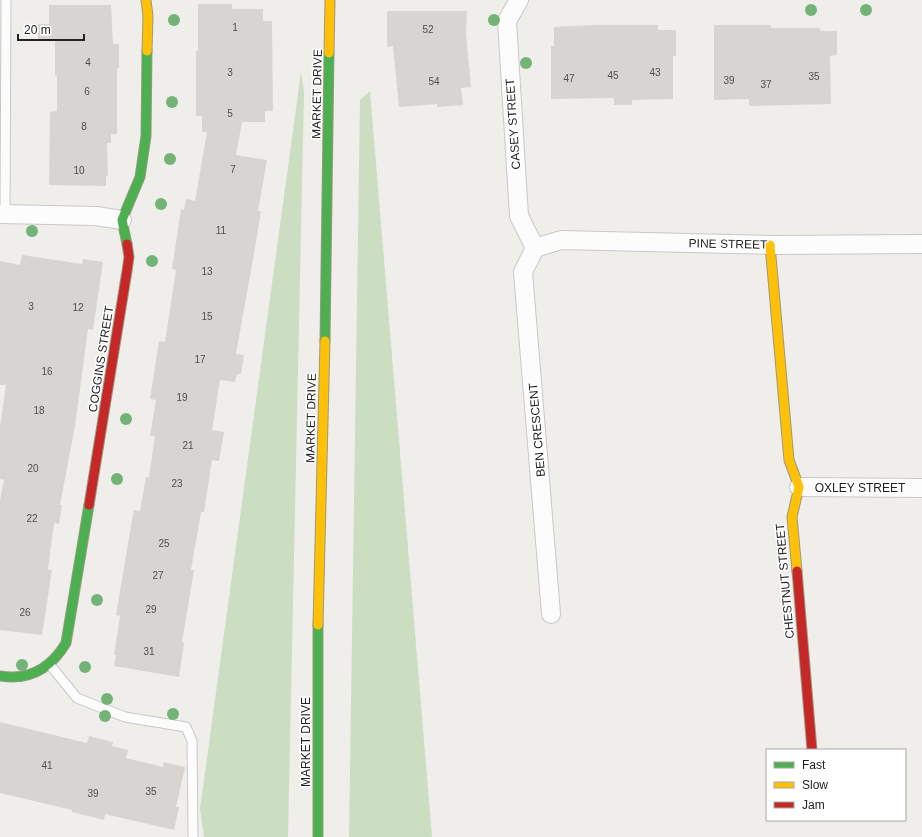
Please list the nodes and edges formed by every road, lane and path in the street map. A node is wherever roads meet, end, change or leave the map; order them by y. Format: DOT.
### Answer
graph roads {
  1 [pos="6,0"];
  2 [pos="146,0"];
  3 [pos="330,0"];
  4 [pos="519,0"];
  5 [pos="2,214"];
  6 [pos="122,220"];
  7 [pos="922,244"];
  8 [pos="770,245"];
  9 [pos="535,248"];
  10 [pos="799,488"];
  11 [pos="922,488"];
  12 [pos="551,614"];
  13 [pos="50,666"];
  14 [pos="0,676"];
  15 [pos="812,749"];
  16 [pos="193,837"];
  17 [pos="318,837"];
  1 -- 5 [label="lane"];
  2 -- 6 [label="street"];
  3 -- 17 [label="street, MARKET DRIVE"];
  4 -- 9 [label="street, CASEY STREET"];
  5 -- 6 [label="street"];
  6 -- 13 [label="street, COGGINS STREET"];
  7 -- 8 [label="street, PINE STREET"];
  8 -- 9 [label="street, PINE STREET"];
  8 -- 10 [label="street"];
  9 -- 12 [label="street, BEN CRESCENT"];
  10 -- 11 [label="street, OXLEY STREET"];
  10 -- 15 [label="street, CHESTNUT STREET"];
  13 -- 14 [label="street, COGGINS STREET"];
  13 -- 16 [label="lane"];
}
